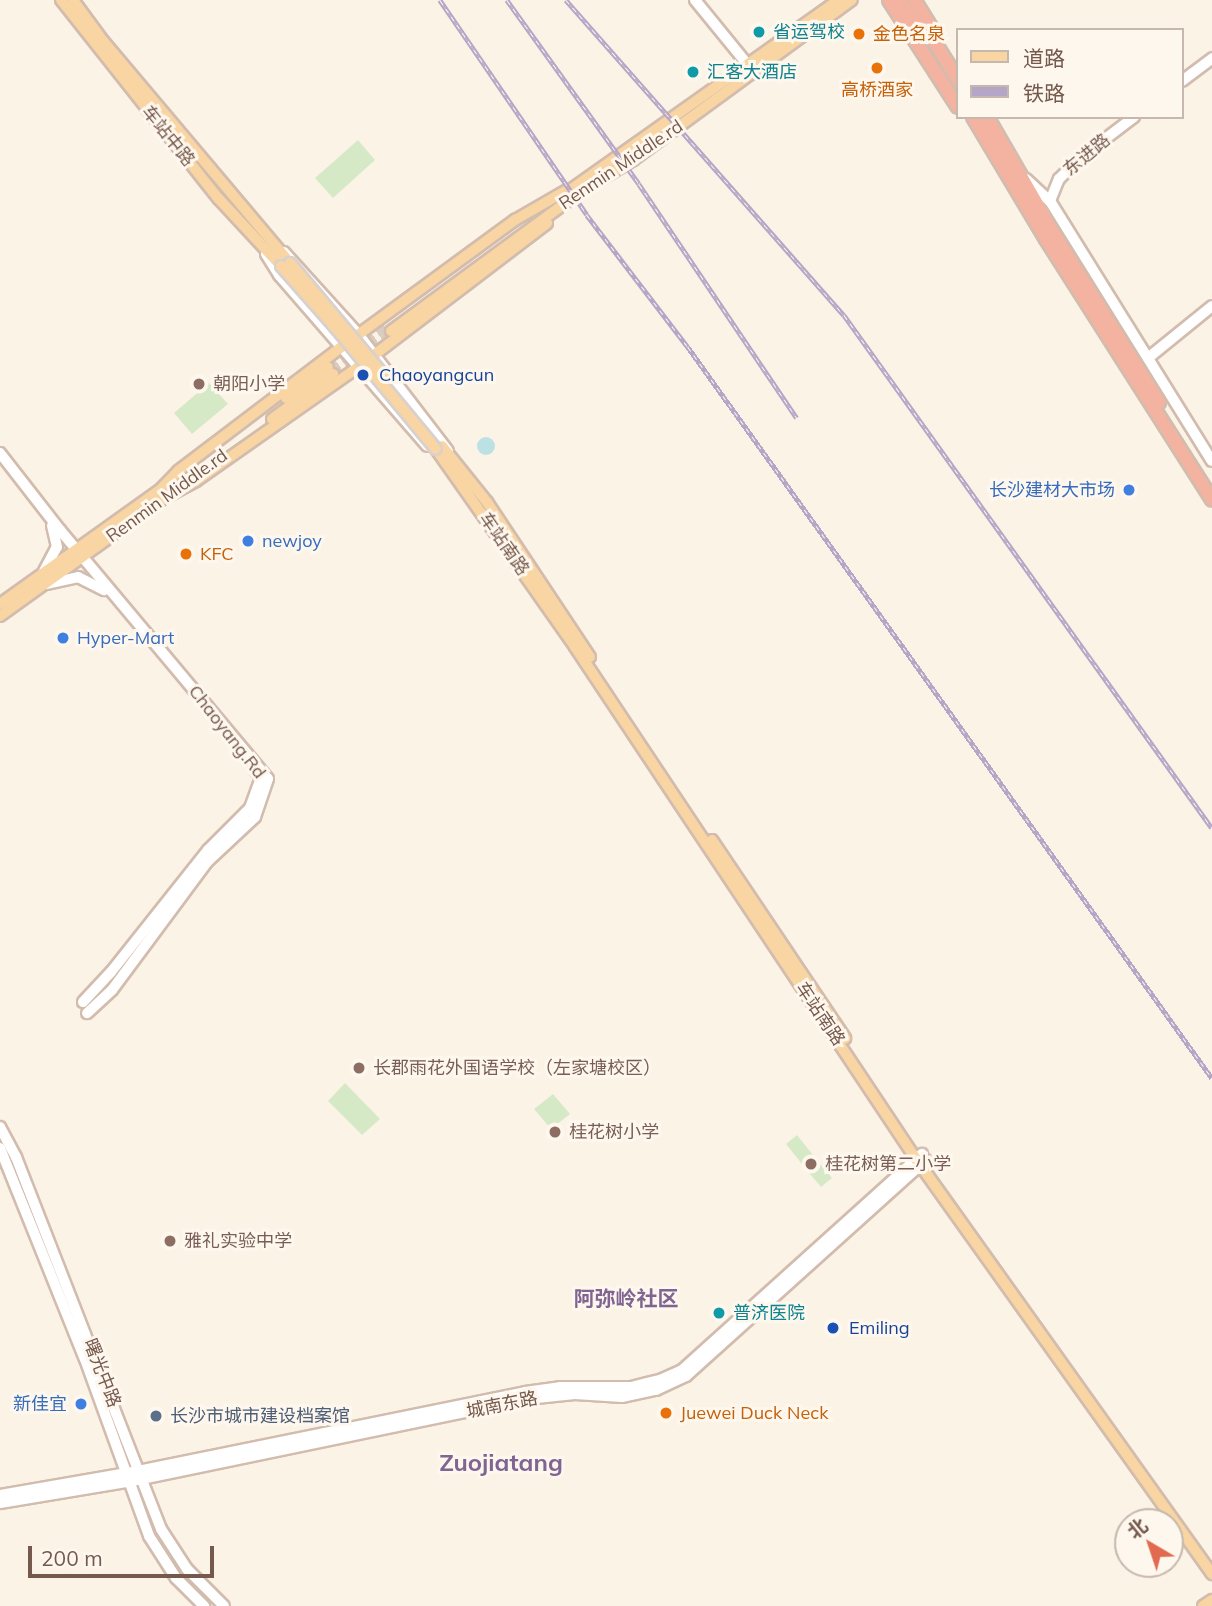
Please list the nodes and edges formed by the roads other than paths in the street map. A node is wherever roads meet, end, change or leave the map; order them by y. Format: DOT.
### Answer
graph roads {
  1 [pos="61,0"];
  2 [pos="73,0"];
  3 [pos="695,0"];
  4 [pos="838,0"];
  5 [pos="852,0"];
  6 [pos="889,0"];
  7 [pos="900,0"];
  8 [pos="907,0"];
  9 [pos="914,0"];
  10 [pos="1212,58"];
  11 [pos="748,65"];
  12 [pos="956,68"];
  13 [pos="956,77"];
  14 [pos="1184,79"];
  15 [pos="956,90"];
  16 [pos="956,104"];
  17 [pos="966,119"];
  18 [pos="974,119"];
  19 [pos="983,119"];
  20 [pos="988,119"];
  21 [pos="1132,119"];
  22 [pos="1025,178"];
  23 [pos="579,188"];
  24 [pos="1027,195"];
  25 [pos="1050,201"];
  26 [pos="1050,237"];
  27 [pos="264,241"];
  28 [pos="1212,306"];
  29 [pos="388,328"];
  30 [pos="359,335"];
  31 [pos="340,348"];
  32 [pos="375,355"];
  33 [pos="1148,358"];
  34 [pos="357,369"];
  35 [pos="331,370"];
  36 [pos="439,448"];
  37 [pos="0,453"];
  38 [pos="1212,461"];
  39 [pos="0,463"];
  40 [pos="453,466"];
  41 [pos="1212,487"];
  42 [pos="162,495"];
  43 [pos="1212,499"];
  44 [pos="52,526"];
  45 [pos="78,554"];
  46 [pos="41,581"];
  47 [pos="104,590"];
  48 [pos="0,604"];
  49 [pos="0,616"];
  50 [pos="83,1002"];
  51 [pos="87,1013"];
  52 [pos="0,1127"];
  53 [pos="0,1148"];
  54 [pos="921,1159"];
  55 [pos="139,1474"];
  56 [pos="125,1477"];
  57 [pos="0,1495"];
  58 [pos="0,1503"];
  59 [pos="1212,1562"];
  60 [pos="1212,1574"];
  61 [pos="1212,1600"];
  62 [pos="204,1606"];
  63 [pos="224,1606"];
  64 [pos="1203,1606"];
  1 -- 27 [label="main road, 车站中路"];
  2 -- 27 [label="main road, 车站中路"];
  3 -- 11 [label="street"];
  4 -- 11 [label="main road, Renmin Middle.rd"];
  5 -- 23 [label="main road, Renmin Middle.rd"];
  6 -- 16 [label="highway"];
  7 -- 15 [label="highway"];
  8 -- 13 [label="highway"];
  9 -- 12 [label="highway"];
  10 -- 14 [label="street"];
  11 -- 23 [label="main road, Renmin Middle.rd"];
  17 -- 26 [label="highway"];
  18 -- 24 [label="highway"];
  19 -- 24 [label="highway"];
  20 -- 22 [label="highway"];
  21 -- 25 [label="street, 东进路"];
  22 -- 25 [label="street"];
  22 -- 26 [label="highway"];
  23 -- 29 [label="main road, Renmin Middle.rd"];
  23 -- 30 [label="main road"];
  23 -- 32 [label="main road"];
  24 -- 26 [label="highway"];
  25 -- 33 [label="street"];
  26 -- 41 [label="highway"];
  26 -- 43 [label="highway"];
  27 -- 30 [label="street"];
  27 -- 31 [label="street"];
  27 -- 36 [label="main road, 车站中路, bridge"];
  28 -- 33 [label="street"];
  30 -- 31 [label="main road"];
  30 -- 32 [label="street"];
  31 -- 34 [label="street"];
  31 -- 42 [label="main road"];
  32 -- 34 [label="main road"];
  32 -- 40 [label="street"];
  33 -- 38 [label="street"];
  34 -- 40 [label="street"];
  34 -- 42 [label="main road"];
  35 -- 42 [label="main road, Renmin Middle.rd"];
  36 -- 40 [label="main road, 车站南路"];
  37 -- 45 [label="street, Chaoyang.Rd"];
  39 -- 44 [label="street, Chaoyang.Rd"];
  40 -- 54 [label="main road, 车站南路"];
  42 -- 45 [label="main road, Renmin Middle.rd"];
  44 -- 45 [label="street, Chaoyang.Rd"];
  44 -- 46 [label="street"];
  45 -- 46 [label="main road, Renmin Middle.rd"];
  45 -- 47 [label="street, Chaoyang.Rd"];
  45 -- 51 [label="street, Chaoyang.Rd"];
  46 -- 47 [label="street"];
  46 -- 48 [label="main road, Renmin Middle.rd"];
  46 -- 49 [label="main road, Renmin Middle.rd"];
  47 -- 50 [label="street, Chaoyang.Rd"];
  52 -- 55 [label="street, 曙光中路"];
  53 -- 56 [label="street, 曙光中路"];
  54 -- 55 [label="street, 城南东路"];
  54 -- 59 [label="main road, 车站南路"];
  54 -- 60 [label="main road, 车站南路"];
  55 -- 56 [label="street, 城南东路"];
  55 -- 63 [label="street, 曙光中路"];
  56 -- 57 [label="street, 城南东路"];
  56 -- 58 [label="street, 城南东路"];
  56 -- 62 [label="street, 曙光中路"];
  61 -- 64 [label="main road"];
}
